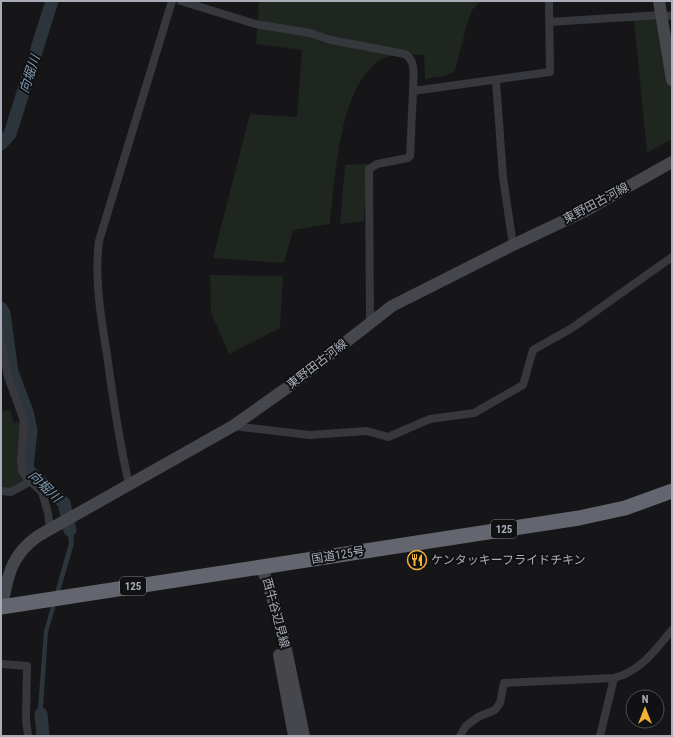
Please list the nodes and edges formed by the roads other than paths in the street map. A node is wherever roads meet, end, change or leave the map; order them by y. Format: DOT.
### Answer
graph roads {
  1 [pos="172,1"];
  2 [pos="181,1"];
  3 [pos="549,1"];
  4 [pos="659,1"];
  5 [pos="666,15"];
  6 [pos="549,22"];
  7 [pos="672,80"];
  8 [pos="496,81"];
  9 [pos="413,91"];
  10 [pos="672,162"];
  11 [pos="513,244"];
  12 [pos="672,257"];
  13 [pos="370,322"];
  14 [pos="1,341"];
  15 [pos="232,426"];
  16 [pos="30,481"];
  17 [pos="129,484"];
  18 [pos="1,491"];
  19 [pos="672,492"];
  20 [pos="53,528"];
  21 [pos="261,567"];
  22 [pos="2,606"];
  23 [pos="672,630"];
  24 [pos="1,664"];
  25 [pos="614,678"];
  26 [pos="28,736"];
  27 [pos="294,736"];
  28 [pos="304,736"];
  29 [pos="460,736"];
  30 [pos="600,736"];
  1 -- 17 [label="street"];
  2 -- 9 [label="street"];
  3 -- 6 [label="street"];
  4 -- 5 [label="main road"];
  5 -- 6 [label="street"];
  5 -- 7 [label="main road"];
  6 -- 8 [label="street"];
  8 -- 9 [label="street"];
  8 -- 11 [label="street"];
  9 -- 13 [label="street"];
  10 -- 11 [label="main road, 東野田古河線"];
  11 -- 13 [label="main road, 東野田古河線"];
  12 -- 15 [label="street"];
  13 -- 15 [label="main road, 東野田古河線"];
  14 -- 16 [label="street"];
  15 -- 17 [label="main road, 東野田古河線"];
  16 -- 18 [label="street"];
  16 -- 20 [label="street"];
  17 -- 20 [label="main road, 東野田古河線"];
  19 -- 21 [label="highway, 国道125号 / 125"];
  20 -- 22 [label="main road, 東野田古河線"];
  21 -- 22 [label="highway, 国道125号 / 125"];
  21 -- 27 [label="main road, 西牛谷辺見線"];
  21 -- 28 [label="main road, 西牛谷辺見線"];
  23 -- 25 [label="street"];
  24 -- 26 [label="street"];
  25 -- 29 [label="street"];
  25 -- 30 [label="street"];
}
